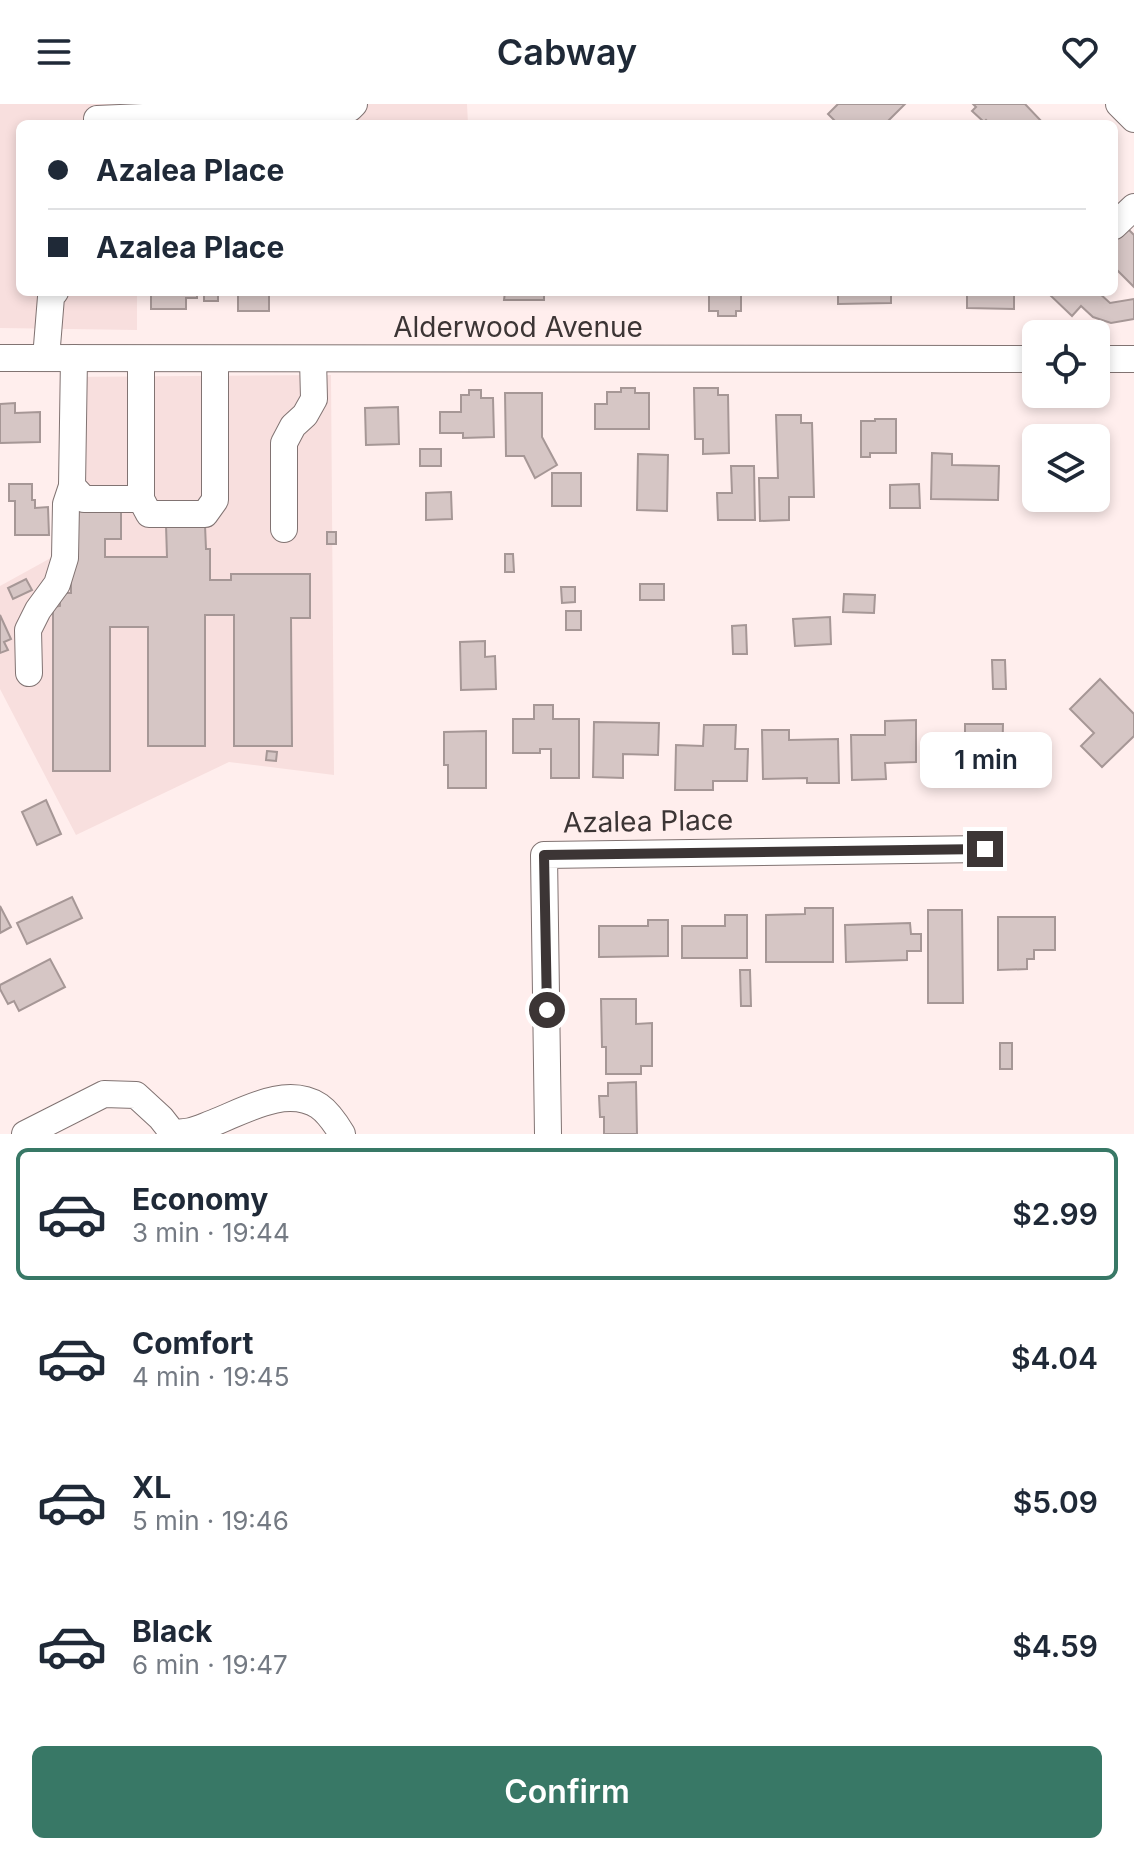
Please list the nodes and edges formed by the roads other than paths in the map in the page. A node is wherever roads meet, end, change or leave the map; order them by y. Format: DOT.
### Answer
graph roads {
  1 [pos="354,104"];
  2 [pos="1119,104"];
  3 [pos="96,116"];
  4 [pos="1134,119"];
  5 [pos="1134,207"];
  6 [pos="1118,222"];
  7 [pos="52,296"];
  8 [pos="0,358"];
  9 [pos="46,358"];
  10 [pos="74,358"];
  11 [pos="141,359"];
  12 [pos="215,359"];
  13 [pos="313,359"];
  14 [pos="1022,359"];
  15 [pos="1110,359"];
  16 [pos="1134,359"];
  17 [pos="72,486"];
  18 [pos="141,499"];
  19 [pos="284,529"];
  20 [pos="29,673"];
  21 [pos="985,849"];
  22 [pos="171,1133"];
  23 [pos="25,1134"];
  24 [pos="342,1134"];
  25 [pos="548,1134"];
  1 -- 3 [label="street"];
  2 -- 4 [label="street"];
  5 -- 6 [label="street"];
  7 -- 9 [label="street"];
  8 -- 9 [label="street, Alderwood Avenue"];
  9 -- 10 [label="street, Alderwood Avenue"];
  10 -- 11 [label="street, Alderwood Avenue"];
  10 -- 17 [label="street"];
  11 -- 12 [label="street, Alderwood Avenue"];
  11 -- 18 [label="street"];
  12 -- 13 [label="street, Alderwood Avenue"];
  12 -- 18 [label="street"];
  13 -- 14 [label="street, Alderwood Avenue"];
  13 -- 19 [label="street"];
  15 -- 16 [label="street"];
  17 -- 18 [label="street"];
  17 -- 20 [label="street"];
  21 -- 25 [label="street, Azalea Place"];
  22 -- 23 [label="street"];
  22 -- 24 [label="street"];
}
